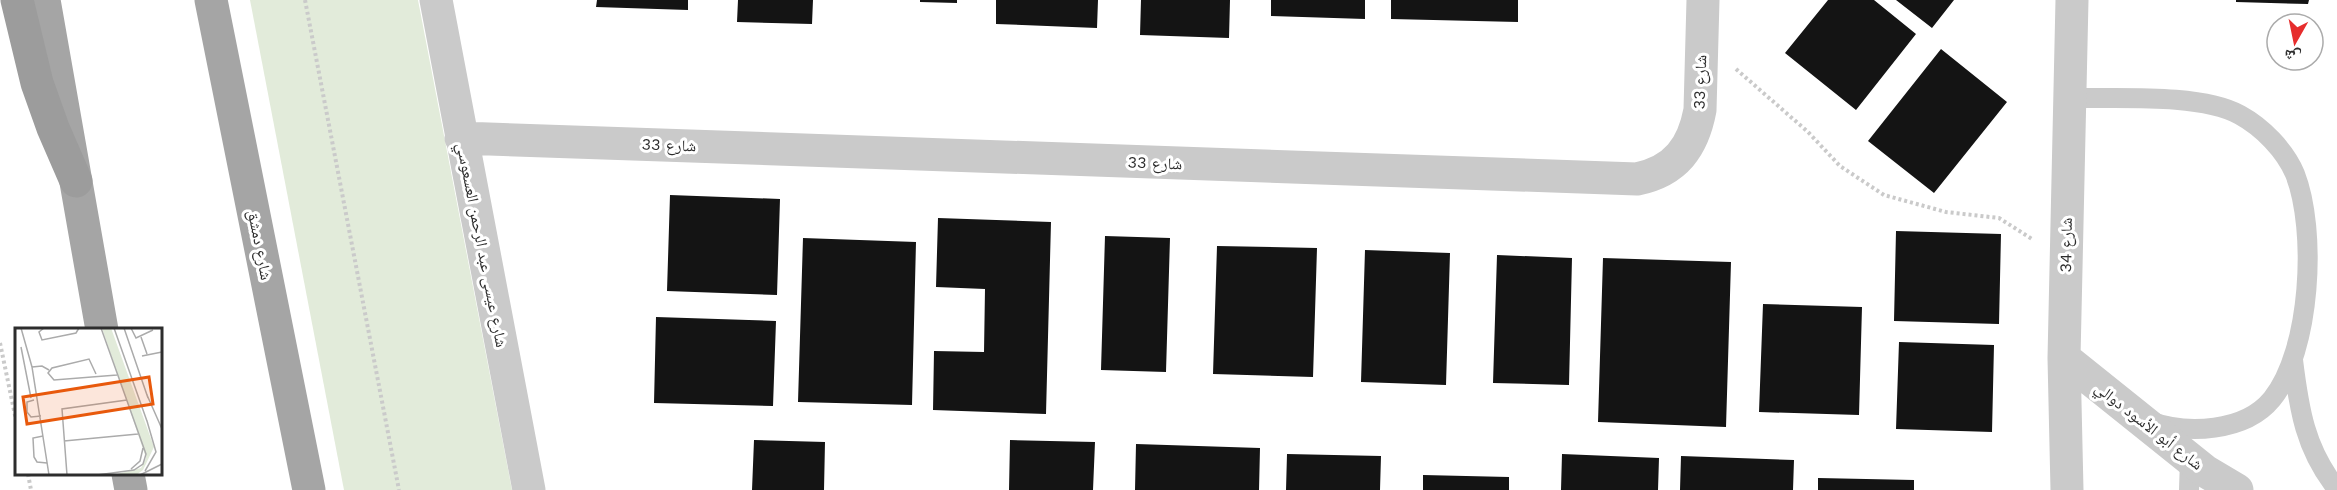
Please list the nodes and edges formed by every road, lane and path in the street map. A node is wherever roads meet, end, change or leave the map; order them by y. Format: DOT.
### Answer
graph roads {
  1 [pos="17,0"];
  2 [pos="45,0"];
  3 [pos="211,0"];
  4 [pos="305,0"];
  5 [pos="436,0"];
  6 [pos="1703,0"];
  7 [pos="2072,0"];
  8 [pos="1702,39"];
  9 [pos="2069,98"];
  10 [pos="461,138"];
  11 [pos="76,181"];
  12 [pos="2066,277"];
  13 [pos="102,328"];
  14 [pos="0,343"];
  15 [pos="2293,357"];
  16 [pos="2064,358"];
  17 [pos="15,415"];
  18 [pos="2135,416"];
  19 [pos="28,475"];
  20 [pos="128,475"];
  21 [pos="2189,475"];
  22 [pos="2337,489"];
  23 [pos="31,490"];
  24 [pos="131,490"];
  25 [pos="309,490"];
  26 [pos="399,490"];
  27 [pos="530,490"];
  28 [pos="2067,490"];
  29 [pos="2237,490"];
  1 -- 11 [label="highway"];
  2 -- 11 [label="main road"];
  3 -- 25 [label="main road, شارع دمشق"];
  4 -- 26 [label="path"];
  5 -- 10 [label="street, شارع عيسى عبد الرحمن العسعوسي"];
  6 -- 8 [label="street, شارع 33"];
  7 -- 9 [label="street, شارع 34"];
  8 -- 10 [label="street, شارع 33"];
  8 -- 12 [label="path"];
  9 -- 12 [label="street, شارع 34"];
  9 -- 15 [label="lane"];
  10 -- 27 [label="street, شارع عيسى عبد الرحمن العسعوسي"];
  11 -- 13 [label="main road"];
  12 -- 16 [label="street, شارع 34"];
  14 -- 17 [label="path"];
  15 -- 18 [label="lane"];
  15 -- 22 [label="lane"];
  16 -- 18 [label="street, شارع أبو الأسود دوالي"];
  16 -- 28 [label="street, شارع 34"];
  18 -- 21 [label="street, شارع أبو الأسود دوالي"];
  19 -- 23 [label="path"];
  20 -- 24 [label="main road"];
  21 -- 29 [label="street, شارع أبو الأسود دوالي"];
}
